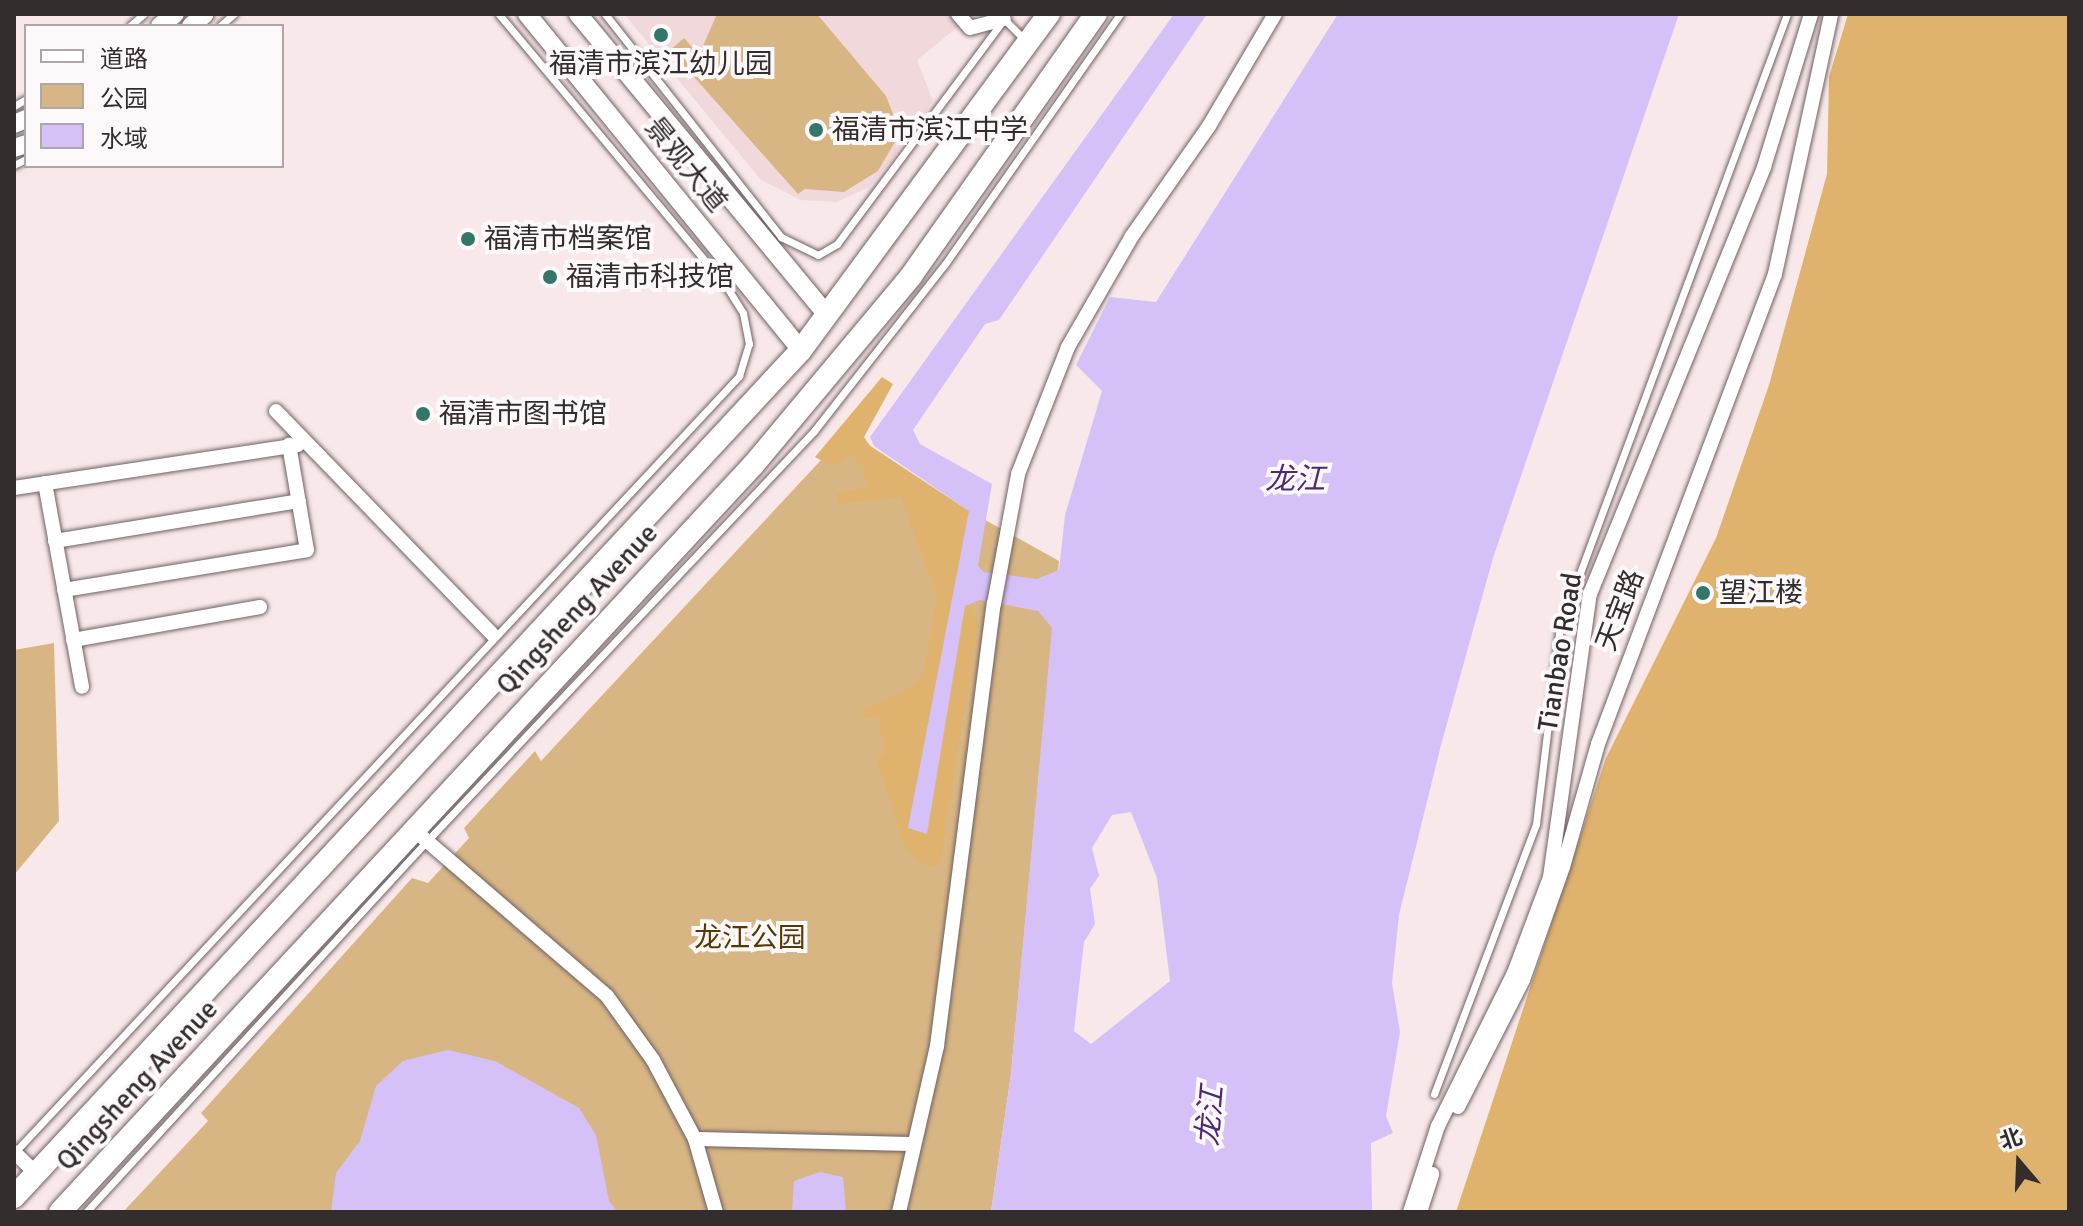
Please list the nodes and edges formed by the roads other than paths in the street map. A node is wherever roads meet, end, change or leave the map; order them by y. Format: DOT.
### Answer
graph roads {
  1 [pos="499,14"];
  2 [pos="527,14"];
  3 [pos="578,14"];
  4 [pos="605,14"];
  5 [pos="958,14"];
  6 [pos="1049,14"];
  7 [pos="1096,14"];
  8 [pos="1120,14"];
  9 [pos="1275,14"];
  10 [pos="1787,14"];
  11 [pos="1811,14"];
  12 [pos="1831,14"];
  13 [pos="1006,17"];
  14 [pos="1028,43"];
  15 [pos="828,316"];
  16 [pos="801,350"];
  17 [pos="276,411"];
  18 [pos="306,444"];
  19 [pos="289,445"];
  20 [pos="45,483"];
  21 [pos="14,488"];
  22 [pos="299,501"];
  23 [pos="55,541"];
  24 [pos="64,590"];
  25 [pos="260,607"];
  26 [pos="493,635"];
  27 [pos="73,640"];
  28 [pos="82,687"];
  29 [pos="419,836"];
  30 [pos="1434,1094"];
  31 [pos="695,1139"];
  32 [pos="914,1144"];
  33 [pos="14,1153"];
  34 [pos="36,1173"];
  35 [pos="14,1197"];
  36 [pos="60,1212"];
  37 [pos="86,1212"];
  38 [pos="716,1212"];
  39 [pos="899,1212"];
  40 [pos="1410,1212"];
  41 [pos="1420,1212"];
  1 -- 26 [label="lane"];
  2 -- 16 [label="street, 景观大道"];
  3 -- 15 [label="street, 景观大道"];
  4 -- 13 [label="lane"];
  5 -- 13 [label="street"];
  6 -- 14 [label="main road, Qingsheng Avenue"];
  7 -- 29 [label="main road, Qingsheng Avenue"];
  8 -- 29 [label="lane"];
  9 -- 32 [label="street"];
  10 -- 30 [label="lane"];
  11 -- 40 [label="street, Tianbao Road"];
  12 -- 41 [label="street, 天宝路"];
  13 -- 14 [label="lane"];
  14 -- 15 [label="main road, Qingsheng Avenue"];
  15 -- 16 [label="main road, Qingsheng Avenue"];
  16 -- 34 [label="main road, Qingsheng Avenue"];
  17 -- 18 [label="street"];
  18 -- 19 [label="street"];
  18 -- 26 [label="street"];
  19 -- 20 [label="street"];
  19 -- 22 [label="street"];
  20 -- 21 [label="street"];
  20 -- 23 [label="street"];
  22 -- 23 [label="street"];
  22 -- 24 [label="street"];
  23 -- 24 [label="street"];
  24 -- 27 [label="street"];
  25 -- 27 [label="street"];
  26 -- 33 [label="lane"];
  27 -- 28 [label="street"];
  29 -- 31 [label="street"];
  29 -- 36 [label="main road, Qingsheng Avenue"];
  29 -- 37 [label="lane"];
  31 -- 32 [label="street"];
  31 -- 38 [label="street"];
  32 -- 39 [label="street"];
  33 -- 34 [label="street"];
  34 -- 35 [label="main road, Qingsheng Avenue"];
}
